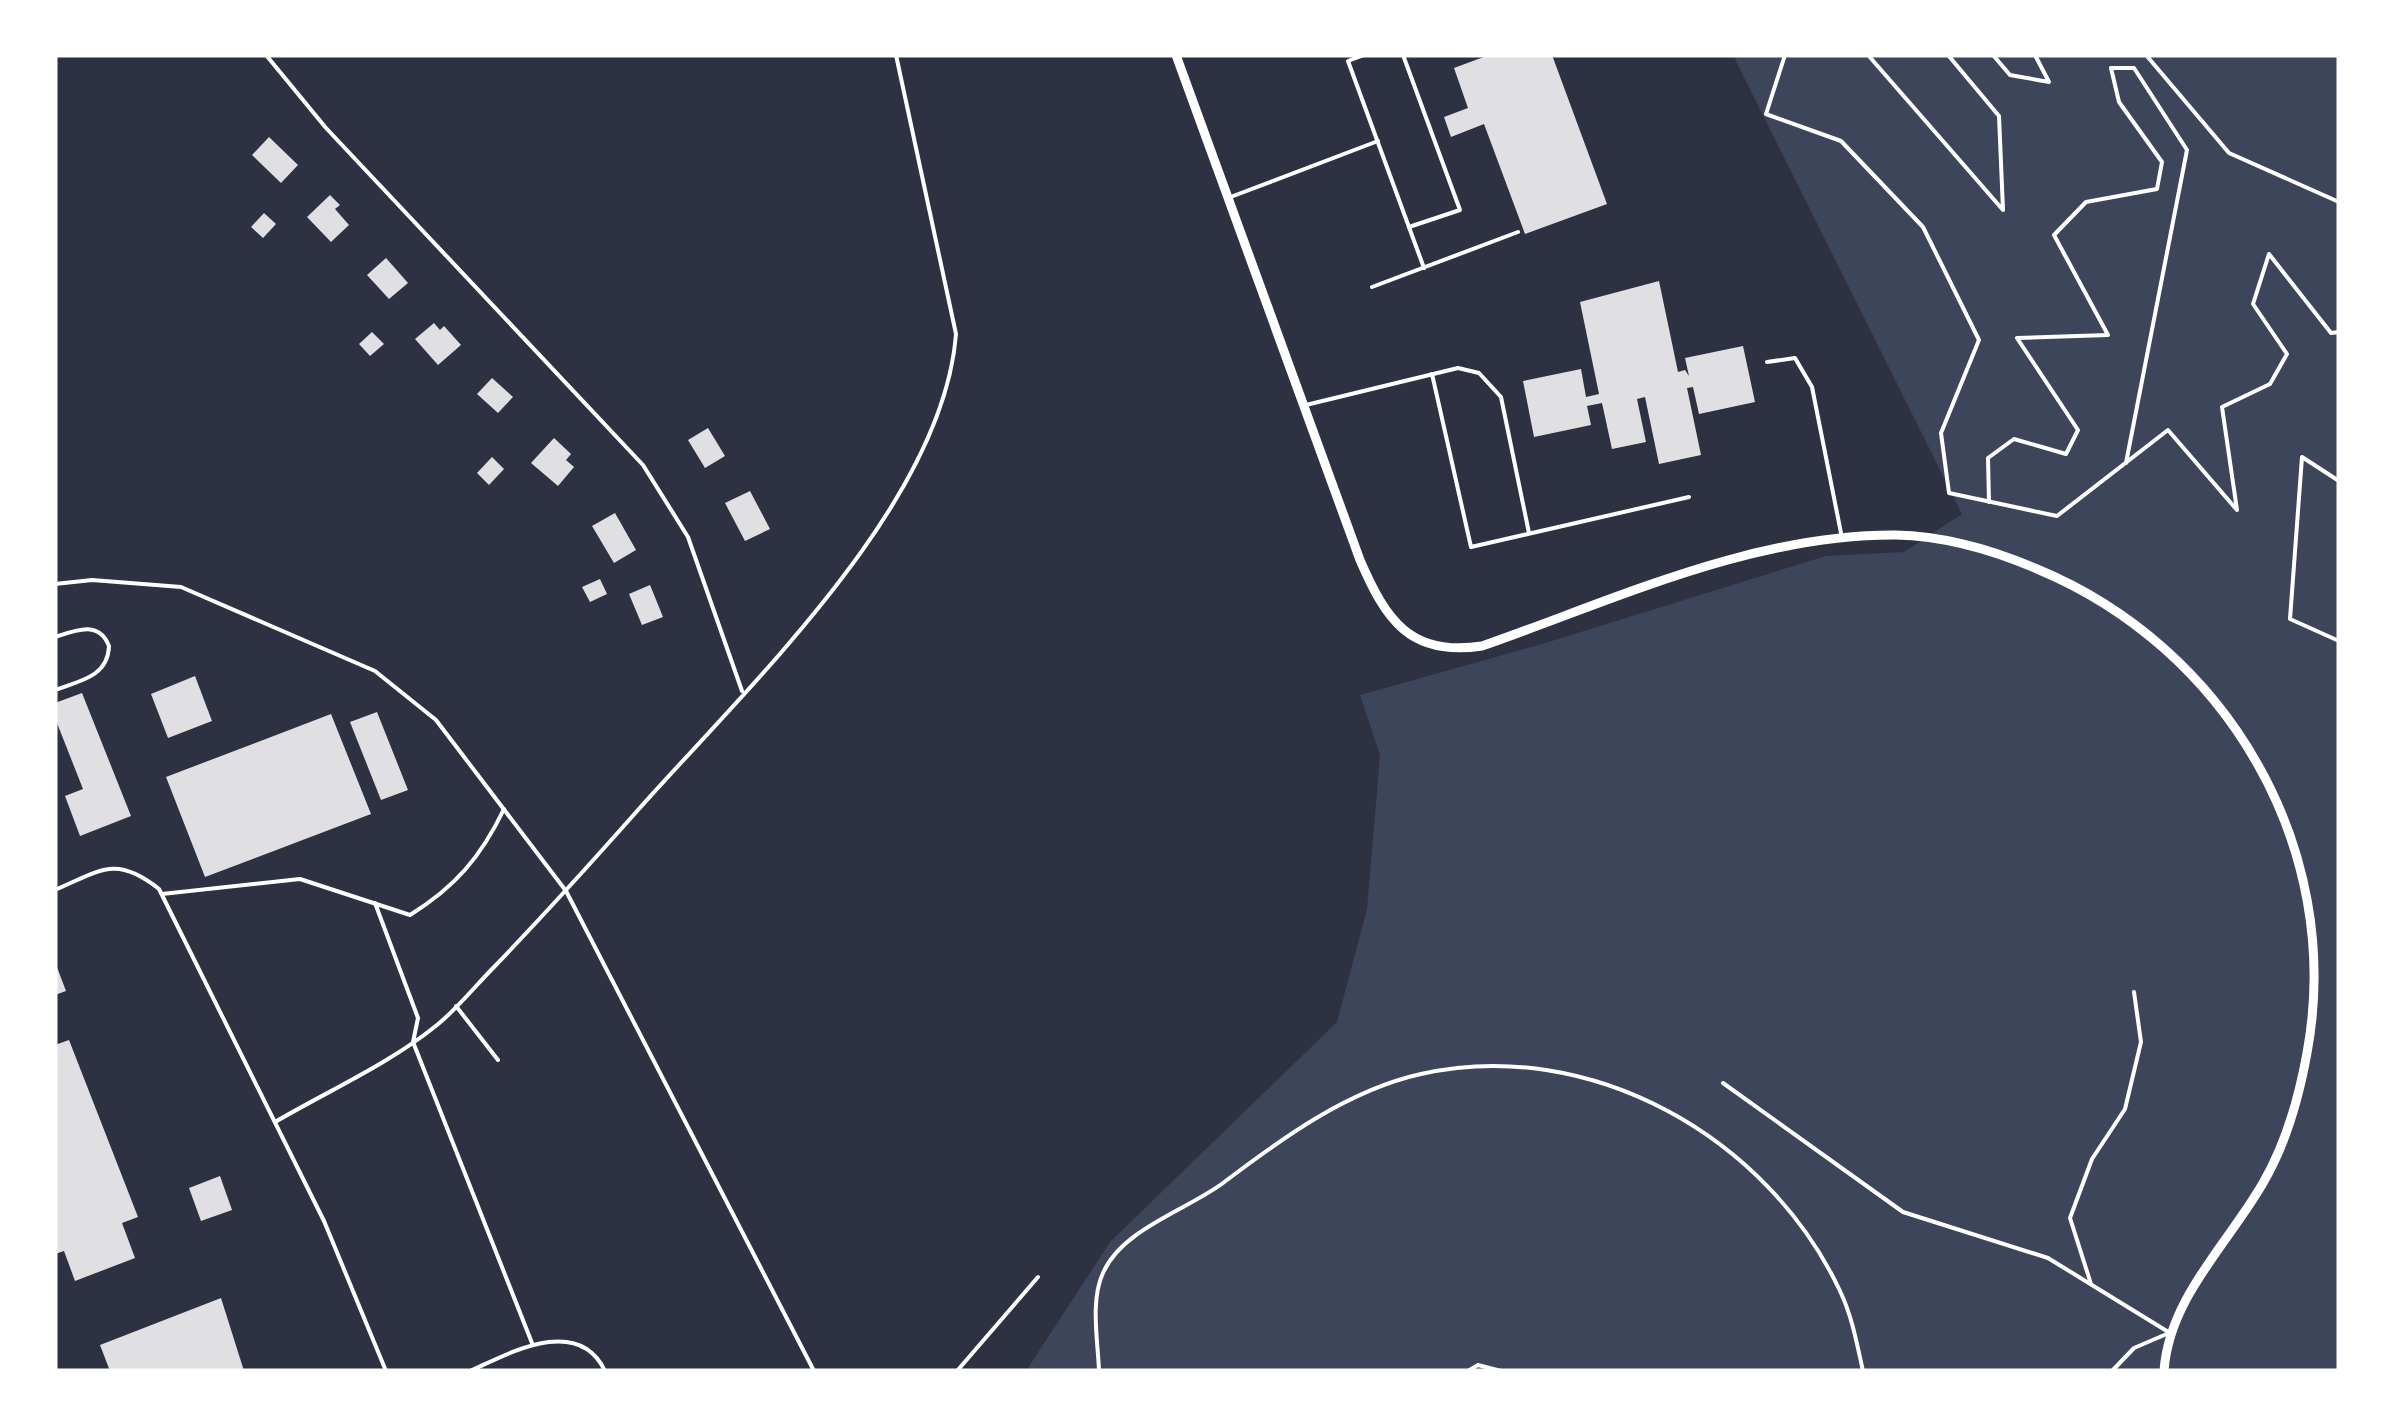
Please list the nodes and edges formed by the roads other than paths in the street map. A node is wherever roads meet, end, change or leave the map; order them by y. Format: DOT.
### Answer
graph roads {
  1 [pos="266,55"];
  2 [pos="896,55"];
  3 [pos="1176,55"];
  4 [pos="1364,55"];
  5 [pos="1403,55"];
  6 [pos="1378,141"];
  7 [pos="1228,198"];
  8 [pos="1409,227"];
  9 [pos="1518,232"];
  10 [pos="1424,268"];
  11 [pos="1372,287"];
  12 [pos="1767,362"];
  13 [pos="1432,374"];
  14 [pos="1303,405"];
  15 [pos="1688,496"];
  16 [pos="1529,534"];
  17 [pos="1842,538"];
  18 [pos="55,584"];
  19 [pos="55,638"];
  20 [pos="55,690"];
  21 [pos="742,692"];
  22 [pos="504,809"];
  23 [pos="55,890"];
  24 [pos="566,892"];
  25 [pos="162,894"];
  26 [pos="375,903"];
  27 [pos="2134,992"];
  28 [pos="456,1006"];
  29 [pos="413,1042"];
  30 [pos="498,1060"];
  31 [pos="1722,1084"];
  32 [pos="274,1122"];
  33 [pos="1038,1276"];
  34 [pos="2091,1284"];
  35 [pos="2170,1333"];
  36 [pos="532,1344"];
  37 [pos="386,1371"];
  38 [pos="470,1371"];
  39 [pos="605,1371"];
  40 [pos="814,1371"];
  41 [pos="957,1371"];
  42 [pos="1099,1371"];
  43 [pos="1863,1371"];
  44 [pos="2112,1371"];
  45 [pos="2164,1371"];
  1 -- 21 [label="lane"];
  2 -- 21 [label="lane"];
  3 -- 7 [label="street"];
  4 -- 6 [label="lane"];
  5 -- 8 [label="lane"];
  6 -- 7 [label="lane"];
  6 -- 8 [label="lane"];
  7 -- 14 [label="street"];
  8 -- 10 [label="lane"];
  9 -- 10 [label="lane"];
  10 -- 11 [label="lane"];
  12 -- 17 [label="lane"];
  13 -- 14 [label="lane"];
  13 -- 16 [label="lane"];
  13 -- 16 [label="lane"];
  14 -- 17 [label="street"];
  15 -- 16 [label="lane"];
  17 -- 35 [label="street"];
  18 -- 22 [label="lane"];
  19 -- 20 [label="lane"];
  21 -- 24 [label="lane"];
  22 -- 24 [label="lane"];
  22 -- 26 [label="lane"];
  23 -- 25 [label="lane"];
  24 -- 28 [label="lane"];
  24 -- 40 [label="lane"];
  25 -- 26 [label="lane"];
  25 -- 32 [label="lane"];
  26 -- 29 [label="lane"];
  27 -- 34 [label="lane"];
  28 -- 29 [label="lane"];
  28 -- 30 [label="lane"];
  29 -- 32 [label="lane"];
  29 -- 36 [label="lane"];
  31 -- 34 [label="lane"];
  32 -- 37 [label="lane"];
  33 -- 41 [label="lane"];
  34 -- 35 [label="lane"];
  35 -- 44 [label="lane"];
  35 -- 45 [label="street"];
  36 -- 38 [label="lane"];
  36 -- 39 [label="lane"];
  42 -- 43 [label="lane"];
}
